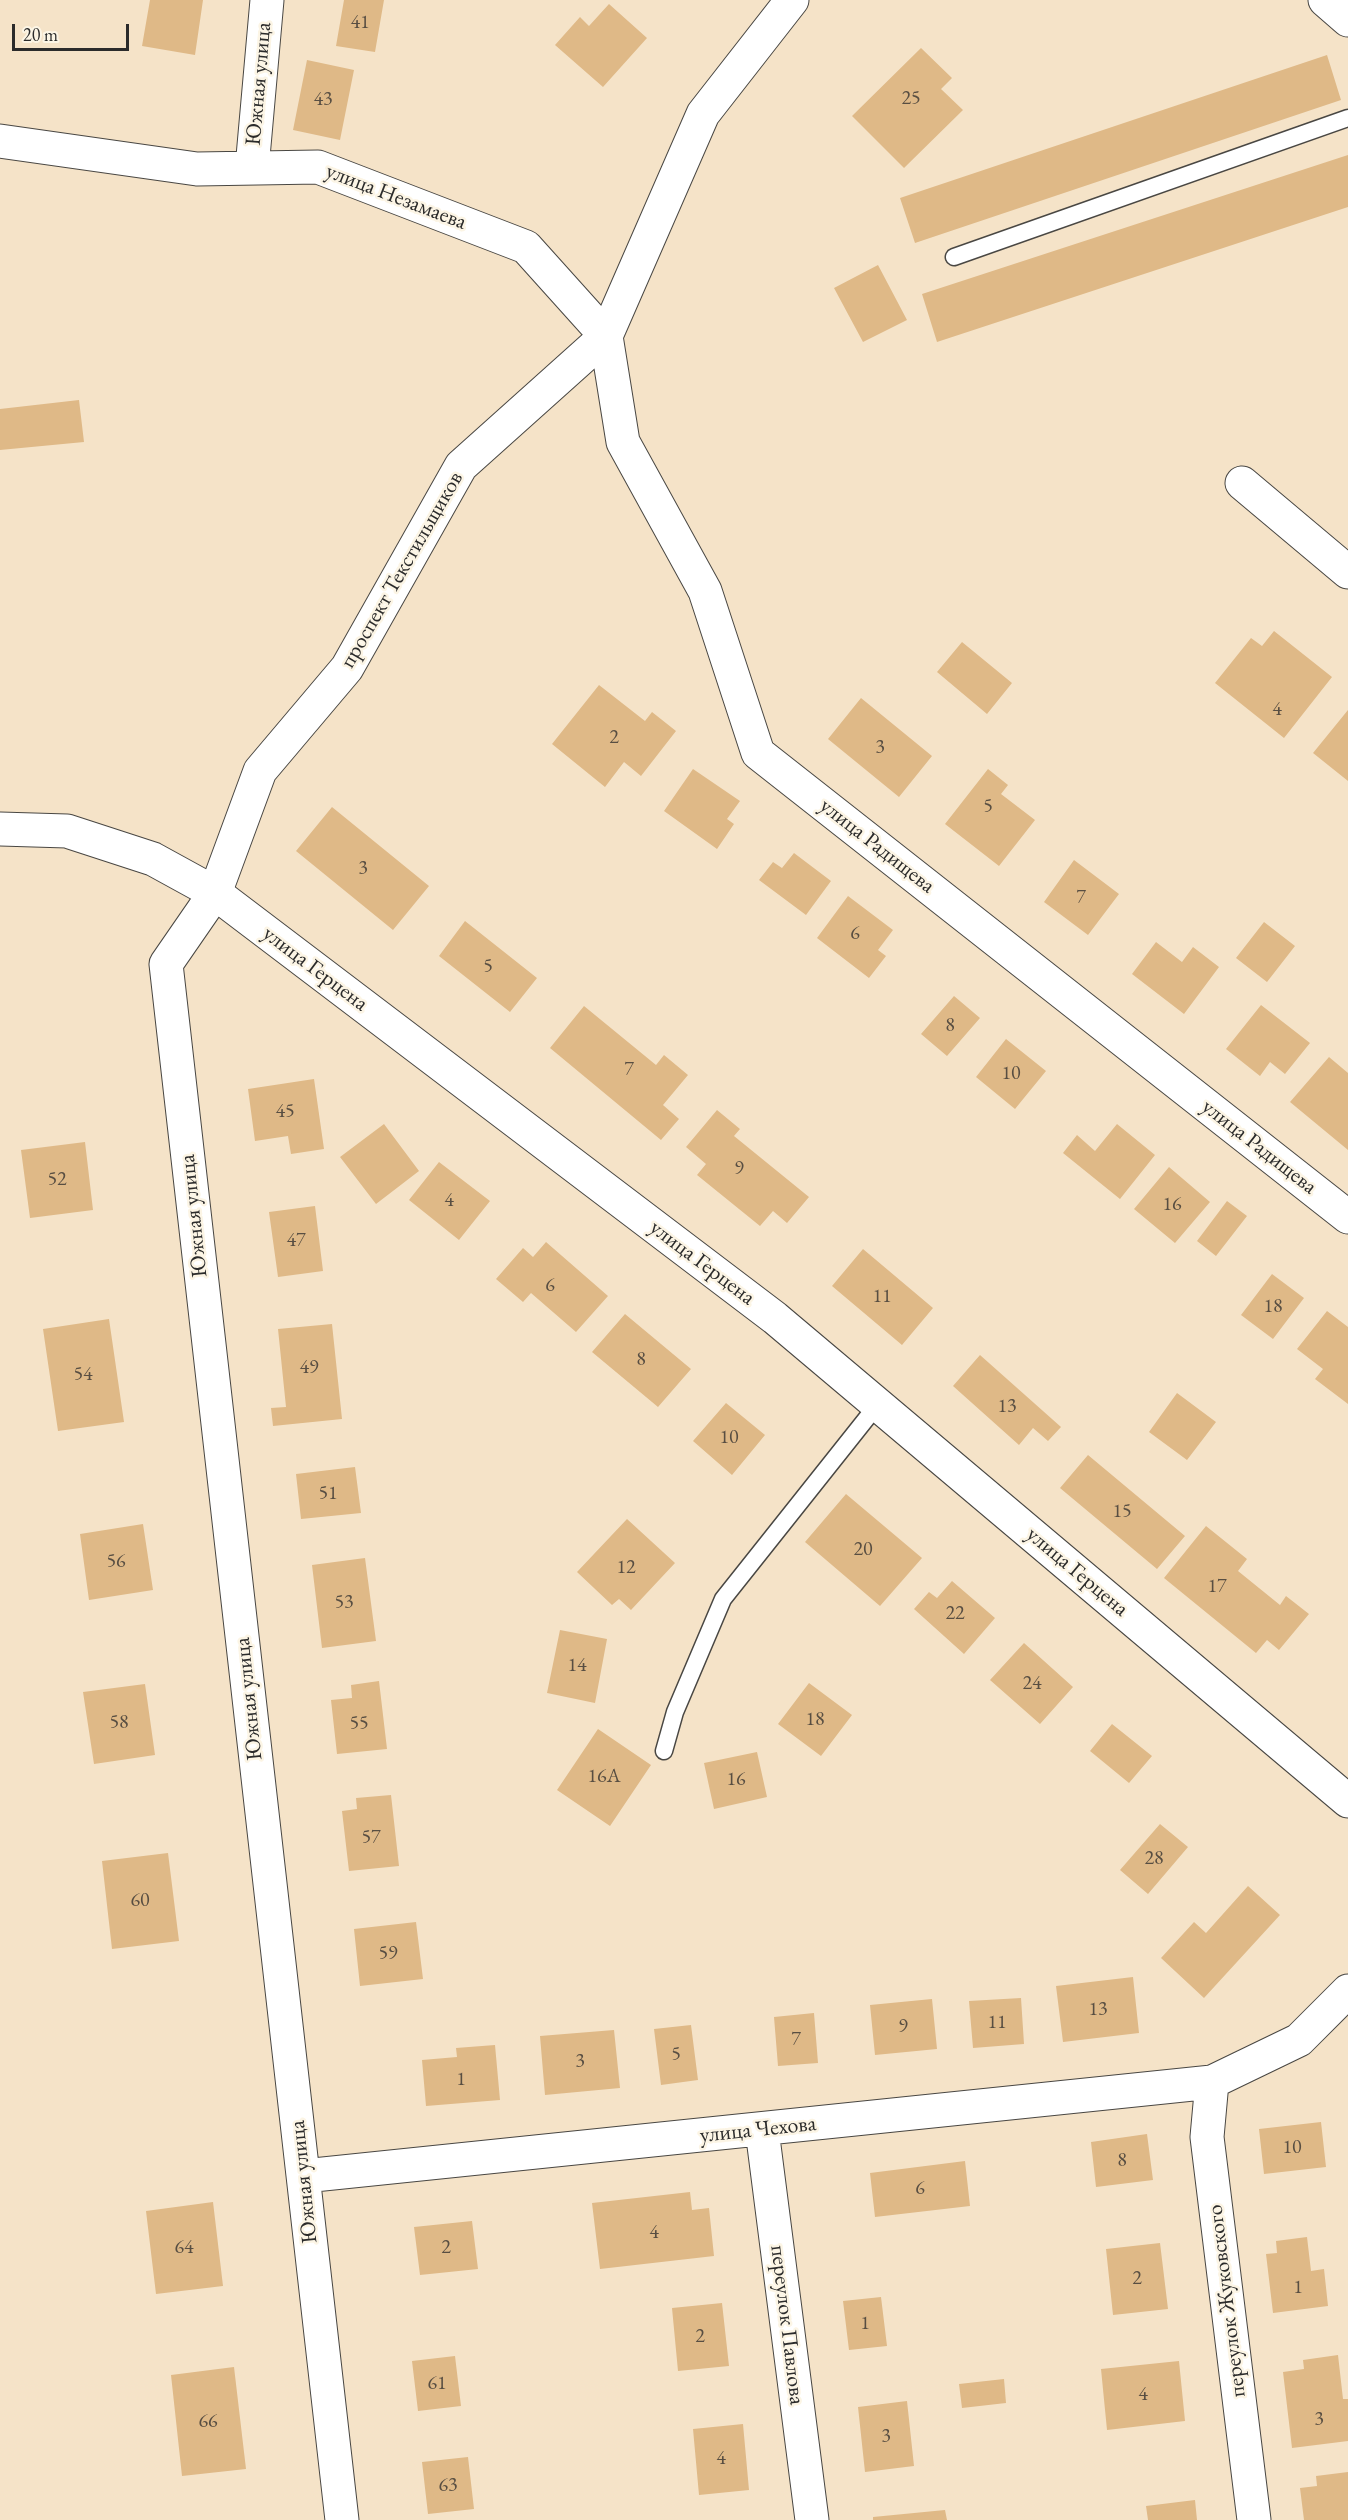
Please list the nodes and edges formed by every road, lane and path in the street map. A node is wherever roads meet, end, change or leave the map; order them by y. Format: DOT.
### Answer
graph roads {
  1 [pos="267,0"];
  2 [pos="792,0"];
  3 [pos="1325,0"];
  4 [pos="1348,20"];
  5 [pos="1348,118"];
  6 [pos="0,141"];
  7 [pos="252,168"];
  8 [pos="954,257"];
  9 [pos="606,336"];
  10 [pos="1242,483"];
  11 [pos="1348,572"];
  12 [pos="0,829"];
  13 [pos="215,893"];
  14 [pos="1348,1217"];
  15 [pos="878,1404"];
  16 [pos="664,1751"];
  17 [pos="1348,1801"];
  18 [pos="1348,1991"];
  19 [pos="1212,2082"];
  20 [pos="762,2130"];
  21 [pos="303,2176"];
  22 [pos="342,2520"];
  23 [pos="812,2520"];
  24 [pos="1254,2520"];
  1 -- 7 [label="street, Южная улица"];
  2 -- 9 [label="street, проспект Текстильщиков"];
  3 -- 4 [label="street"];
  5 -- 8 [label="lane"];
  6 -- 7 [label="street, улица Незамаева"];
  7 -- 9 [label="street, улица Незамаева"];
  9 -- 13 [label="street, проспект Текстильщиков"];
  9 -- 14 [label="street, улица Радищева"];
  10 -- 11 [label="street"];
  12 -- 13 [label="street, улица Герцена"];
  13 -- 15 [label="street, улица Герцена"];
  13 -- 21 [label="street, Южная улица"];
  15 -- 16 [label="lane"];
  15 -- 17 [label="street, улица Герцена"];
  18 -- 19 [label="street, улица Чехова"];
  19 -- 20 [label="street, улица Чехова"];
  19 -- 24 [label="street, переулок Жуковского"];
  20 -- 21 [label="street, улица Чехова"];
  20 -- 23 [label="street, переулок Павлова"];
  21 -- 22 [label="street, Южная улица"];
}
